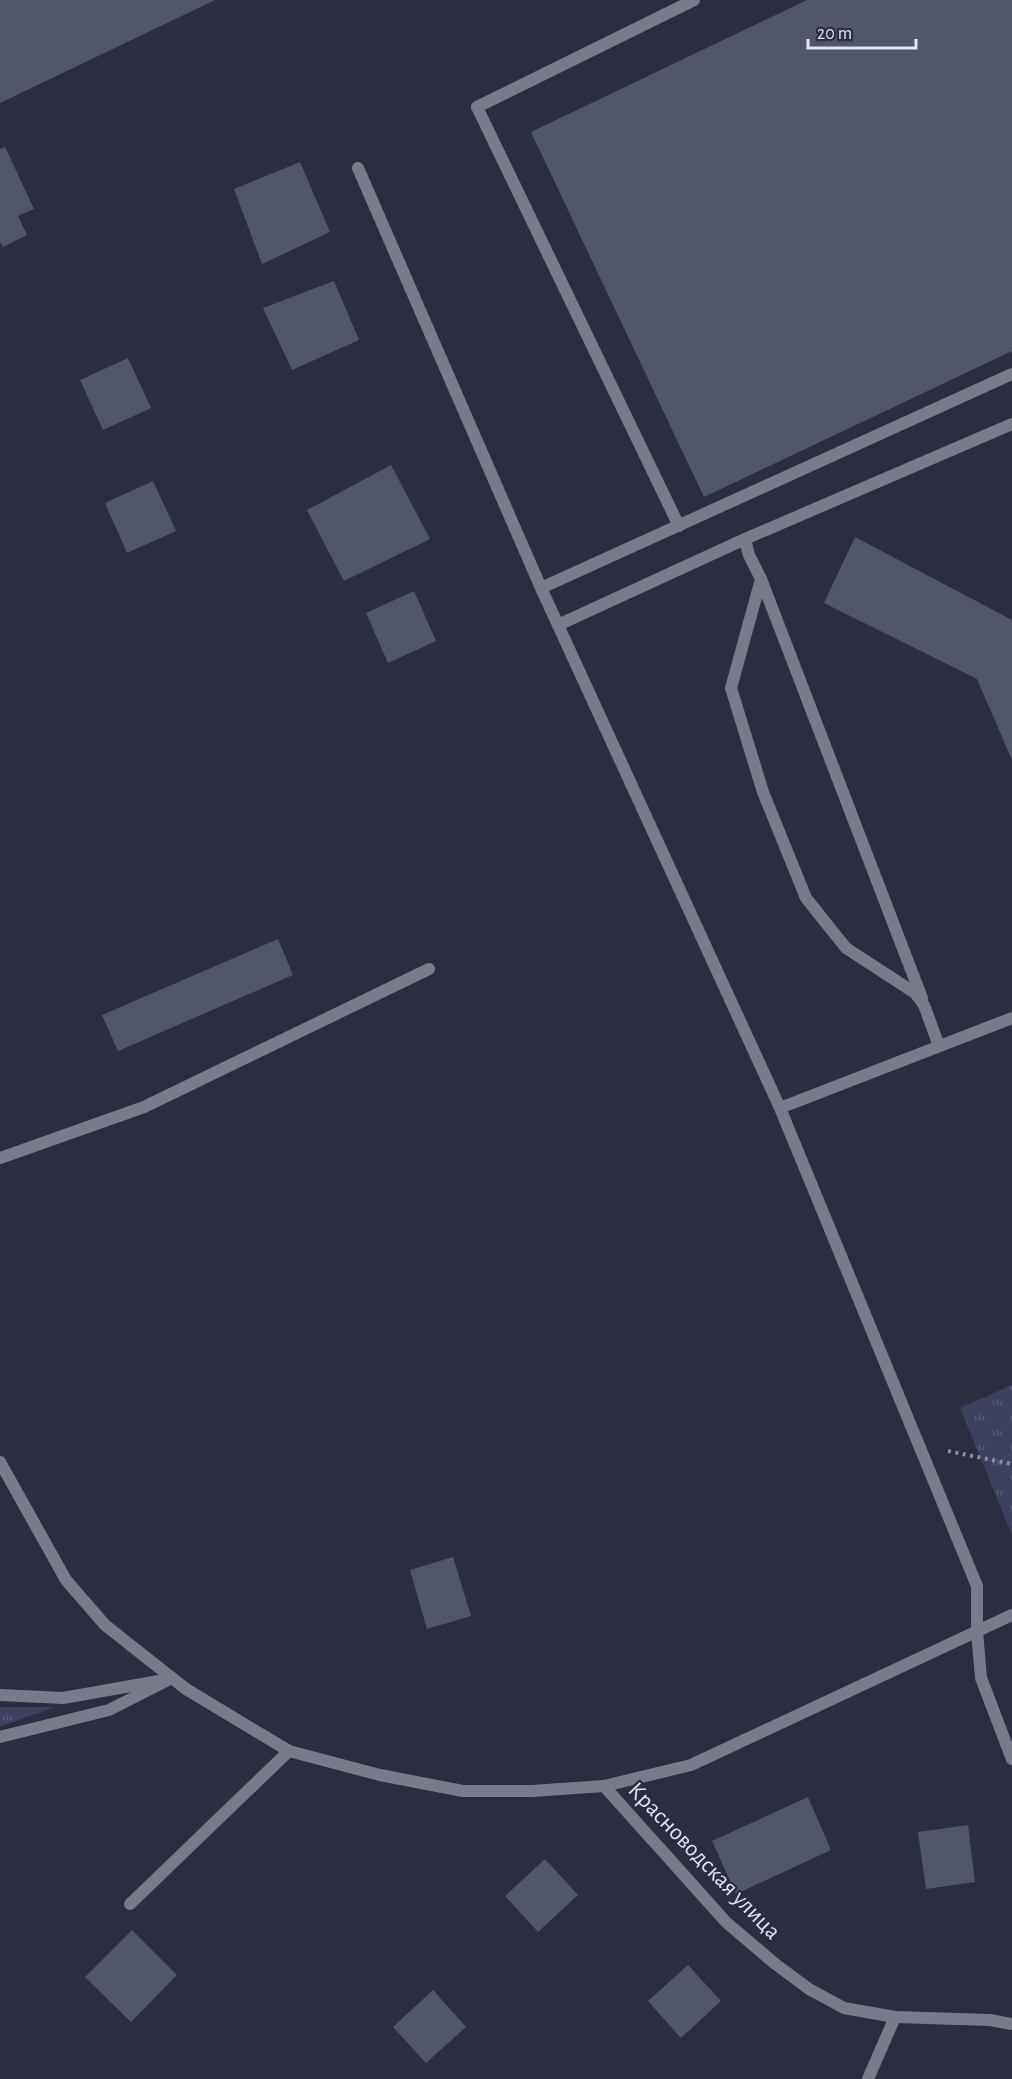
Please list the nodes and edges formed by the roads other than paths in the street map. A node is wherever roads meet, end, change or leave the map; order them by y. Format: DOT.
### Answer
graph roads {
  1 [pos="694,0"];
  2 [pos="358,168"];
  3 [pos="1012,374"];
  4 [pos="1012,424"];
  5 [pos="679,526"];
  6 [pos="746,539"];
  7 [pos="761,579"];
  8 [pos="542,588"];
  9 [pos="558,625"];
  10 [pos="429,969"];
  11 [pos="924,1005"];
  12 [pos="1012,1018"];
  13 [pos="939,1046"];
  14 [pos="780,1108"];
  15 [pos="0,1158"];
  16 [pos="0,1462"];
  17 [pos="1012,1615"];
  18 [pos="977,1631"];
  19 [pos="172,1678"];
  20 [pos="0,1695"];
  21 [pos="0,1737"];
  22 [pos="289,1751"];
  23 [pos="1012,1759"];
  24 [pos="604,1786"];
  25 [pos="130,1904"];
  26 [pos="895,2017"];
  27 [pos="1012,2024"];
  28 [pos="868,2079"];
  1 -- 5 [label="street"];
  2 -- 8 [label="street"];
  3 -- 5 [label="street"];
  4 -- 6 [label="street"];
  5 -- 8 [label="street"];
  6 -- 7 [label="street"];
  6 -- 9 [label="street"];
  7 -- 11 [label="street"];
  7 -- 11 [label="street"];
  8 -- 9 [label="street"];
  9 -- 14 [label="street"];
  10 -- 15 [label="street"];
  11 -- 13 [label="street"];
  12 -- 13 [label="street"];
  13 -- 14 [label="street"];
  14 -- 18 [label="street"];
  16 -- 19 [label="street"];
  17 -- 18 [label="street"];
  18 -- 23 [label="street"];
  18 -- 24 [label="street"];
  19 -- 20 [label="street"];
  19 -- 21 [label="street"];
  19 -- 22 [label="street"];
  22 -- 24 [label="street"];
  22 -- 25 [label="street"];
  24 -- 26 [label="street, Красноводская улица"];
  26 -- 27 [label="street, Красноводская улица"];
  26 -- 28 [label="street"];
}
